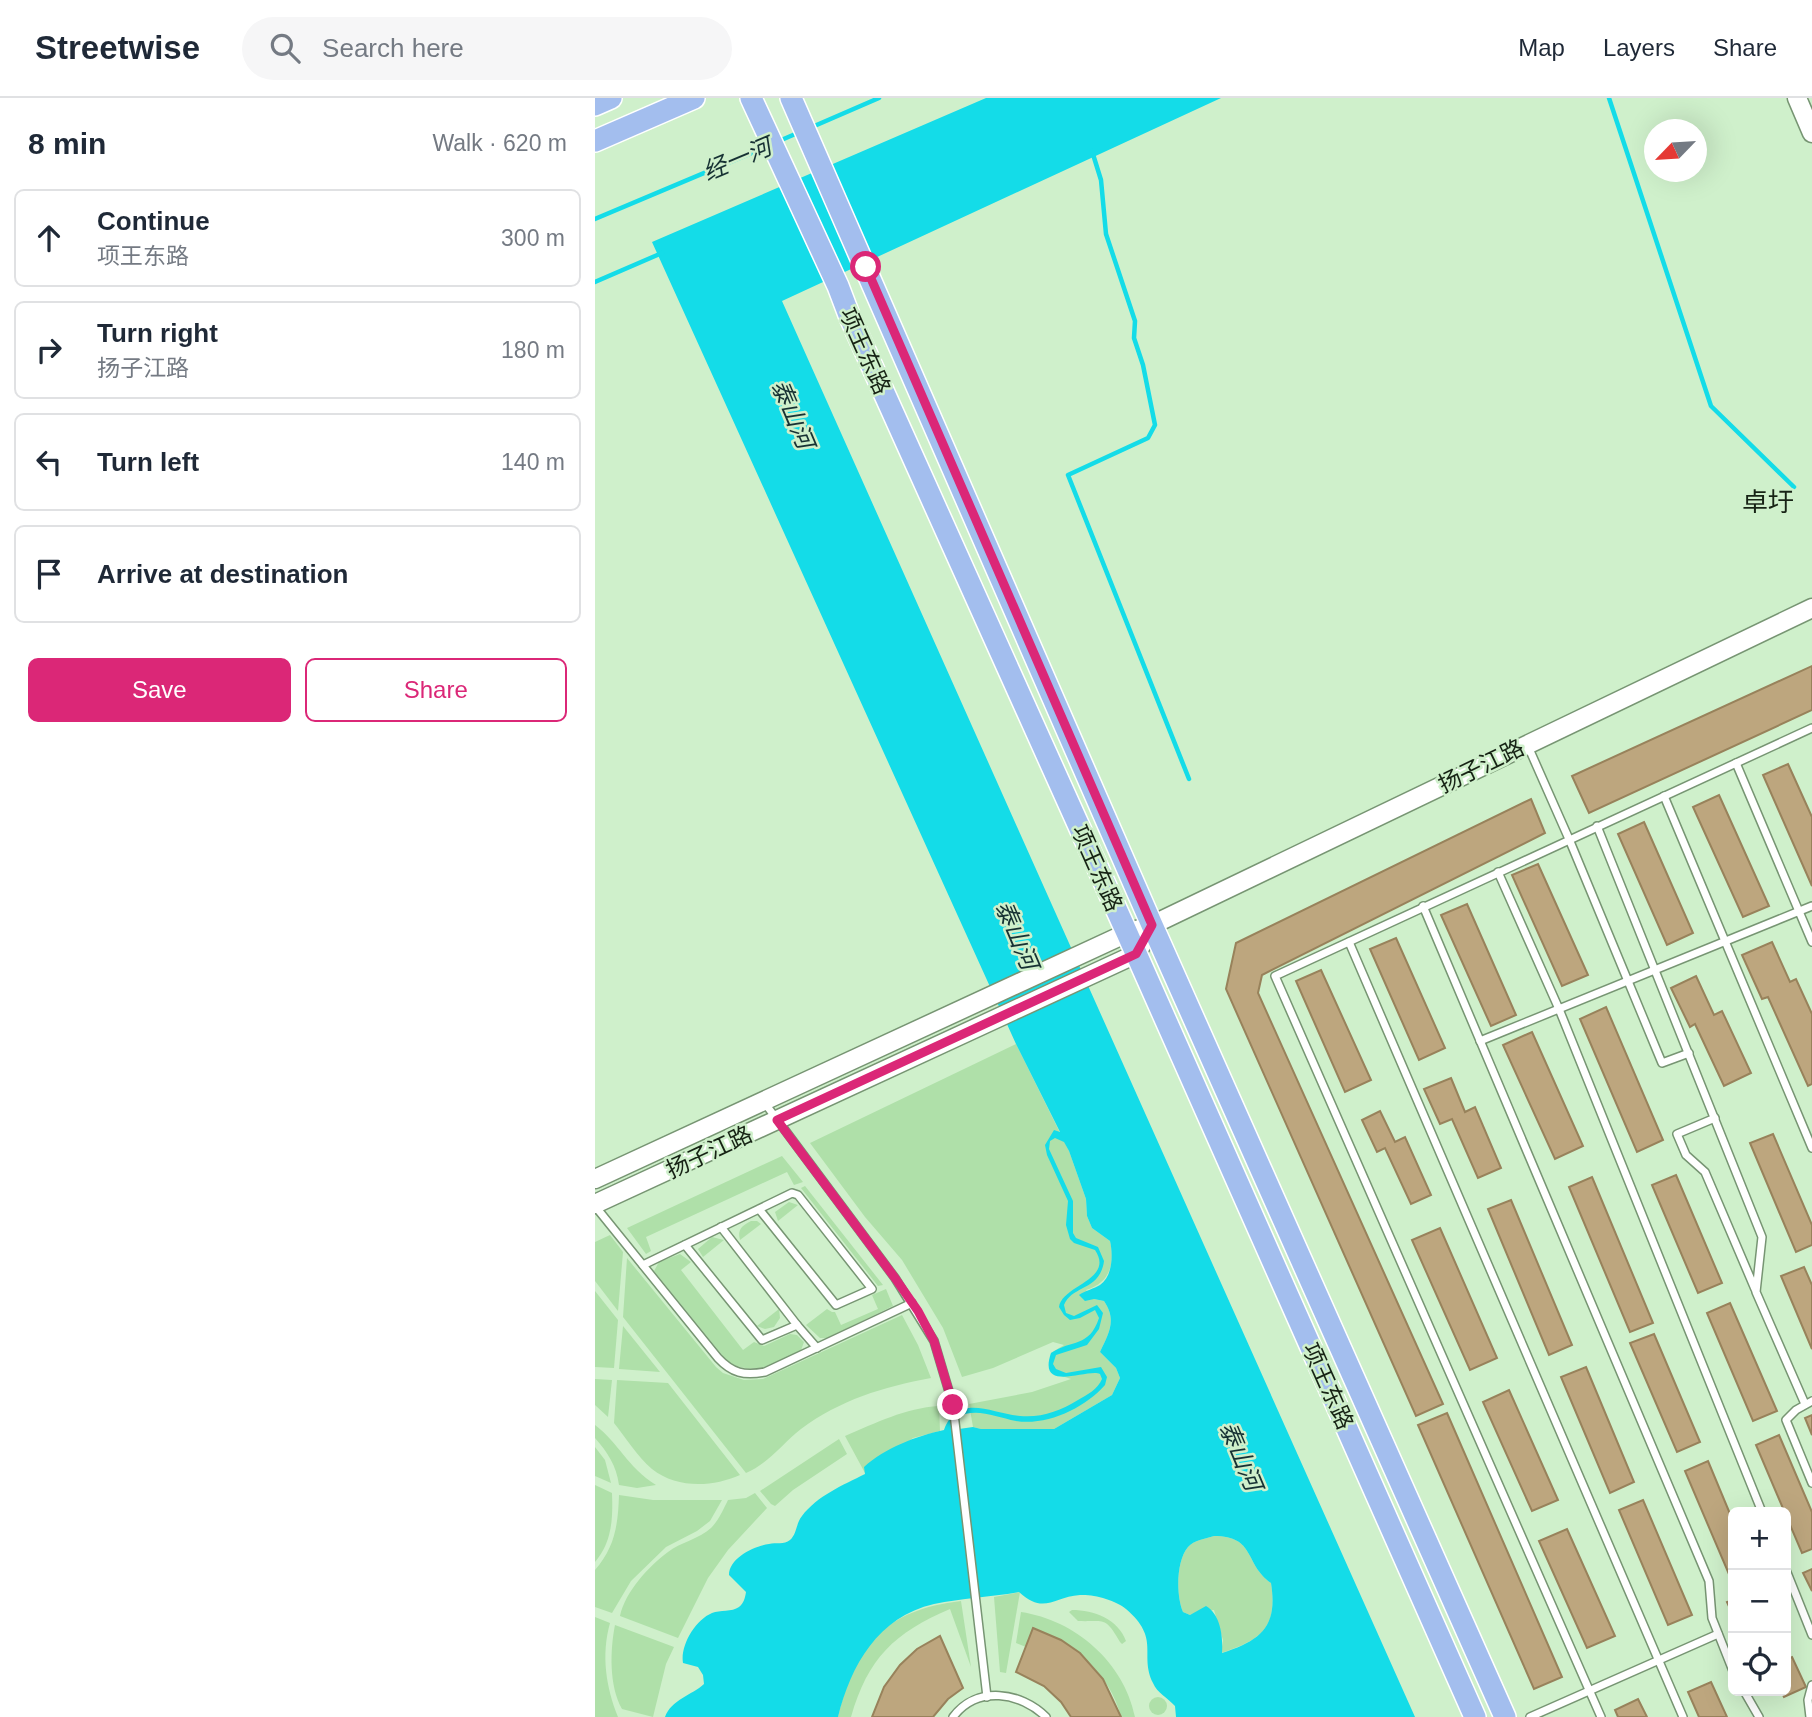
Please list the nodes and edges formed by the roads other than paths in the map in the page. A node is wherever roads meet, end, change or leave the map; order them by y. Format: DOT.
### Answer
graph roads {
  1 [pos="611,98"];
  2 [pos="694,98"];
  3 [pos="751,98"];
  4 [pos="1797,98"];
  5 [pos="792,100"];
  6 [pos="595,105"];
  7 [pos="1812,133"];
  8 [pos="595,141"];
  9 [pos="1812,608"];
  10 [pos="1812,730"];
  11 [pos="1527,744"];
  12 [pos="1736,763"];
  13 [pos="1664,796"];
  14 [pos="1597,827"];
  15 [pos="1569,839"];
  16 [pos="1498,872"];
  17 [pos="1423,906"];
  18 [pos="1812,906"];
  19 [pos="1799,911"];
  20 [pos="1152,925"];
  21 [pos="1127,933"];
  22 [pos="1725,941"];
  23 [pos="1349,942"];
  24 [pos="1812,942"];
  25 [pos="1136,954"];
  26 [pos="1655,970"];
  27 [pos="1627,981"];
  28 [pos="1559,1009"];
  29 [pos="1480,1041"];
  30 [pos="1689,1053"];
  31 [pos="764,1101"];
  32 [pos="1715,1118"];
  33 [pos="777,1120"];
  34 [pos="1812,1148"];
  35 [pos="595,1180"];
  36 [pos="595,1205"];
  37 [pos="759,1209"];
  38 [pos="721,1227"];
  39 [pos="685,1245"];
  40 [pos="643,1265"];
  41 [pos="1756,1292"];
  42 [pos="912,1303"];
  43 [pos="797,1325"];
  44 [pos="817,1348"];
  45 [pos="1809,1403"];
  46 [pos="1812,1483"];
  47 [pos="1760,1507"];
  48 [pos="1791,1582"];
  49 [pos="1718,1634"];
  50 [pos="1812,1635"];
  51 [pos="1728,1659"];
  52 [pos="1659,1660"];
  53 [pos="1812,1685"];
  54 [pos="1590,1690"];
  55 [pos="1747,1696"];
  56 [pos="987,1697"];
  57 [pos="953,1717"];
  58 [pos="1047,1717"];
  59 [pos="1475,1717"];
  60 [pos="1505,1717"];
  61 [pos="1530,1717"];
  62 [pos="1601,1717"];
  63 [pos="1683,1717"];
  64 [pos="1759,1717"];
  65 [pos="1810,1717"];
  1 -- 6 [label="main road"];
  2 -- 8 [label="main road"];
  3 -- 21 [label="main road, 项王东路"];
  4 -- 7 [label="street"];
  5 -- 20 [label="main road, 项王东路"];
  9 -- 11 [label="street, 扬子江路"];
  10 -- 12 [label="lane"];
  11 -- 15 [label="lane"];
  11 -- 20 [label="street, 扬子江路"];
  12 -- 13 [label="lane"];
  12 -- 19 [label="lane"];
  13 -- 14 [label="lane"];
  13 -- 22 [label="lane"];
  14 -- 15 [label="lane"];
  14 -- 26 [label="lane"];
  15 -- 16 [label="lane"];
  15 -- 27 [label="lane"];
  16 -- 17 [label="lane"];
  16 -- 28 [label="lane"];
  17 -- 23 [label="lane"];
  17 -- 29 [label="lane"];
  18 -- 19 [label="lane"];
  19 -- 22 [label="lane"];
  19 -- 24 [label="lane"];
  20 -- 21 [label="street, 扬子江路"];
  20 -- 25 [label="street"];
  20 -- 60 [label="main road, 项王东路"];
  21 -- 25 [label="main road, 项王东路"];
  21 -- 31 [label="street, 扬子江路"];
  22 -- 26 [label="lane"];
  22 -- 34 [label="lane"];
  23 -- 52 [label="lane"];
  23 -- 54 [label="lane"];
  25 -- 33 [label="street, 扬子江路"];
  25 -- 59 [label="main road, 项王东路"];
  26 -- 27 [label="lane"];
  26 -- 30 [label="lane"];
  27 -- 28 [label="lane"];
  27 -- 30 [label="lane"];
  28 -- 29 [label="lane"];
  28 -- 47 [label="lane"];
  29 -- 49 [label="lane"];
  30 -- 32 [label="lane"];
  31 -- 33 [label="lane"];
  31 -- 35 [label="street, 扬子江路"];
  32 -- 41 [label="lane"];
  32 -- 41 [label="lane"];
  33 -- 36 [label="street, 扬子江路"];
  33 -- 42 [label="lane"];
  36 -- 40 [label="lane"];
  37 -- 37 [label="lane"];
  37 -- 38 [label="lane"];
  38 -- 39 [label="lane"];
  38 -- 43 [label="lane"];
  39 -- 40 [label="lane"];
  39 -- 43 [label="lane"];
  40 -- 44 [label="lane"];
  41 -- 45 [label="lane"];
  42 -- 44 [label="lane"];
  42 -- 56 [label="lane"];
  43 -- 44 [label="lane"];
  45 -- 46 [label="lane"];
  48 -- 50 [label="lane"];
  49 -- 51 [label="lane"];
  49 -- 52 [label="lane"];
  52 -- 54 [label="lane"];
  52 -- 63 [label="lane"];
  53 -- 65 [label="lane"];
  54 -- 61 [label="lane"];
  54 -- 62 [label="lane"];
  55 -- 64 [label="lane"];
  56 -- 57 [label="lane"];
  56 -- 58 [label="lane"];
}
